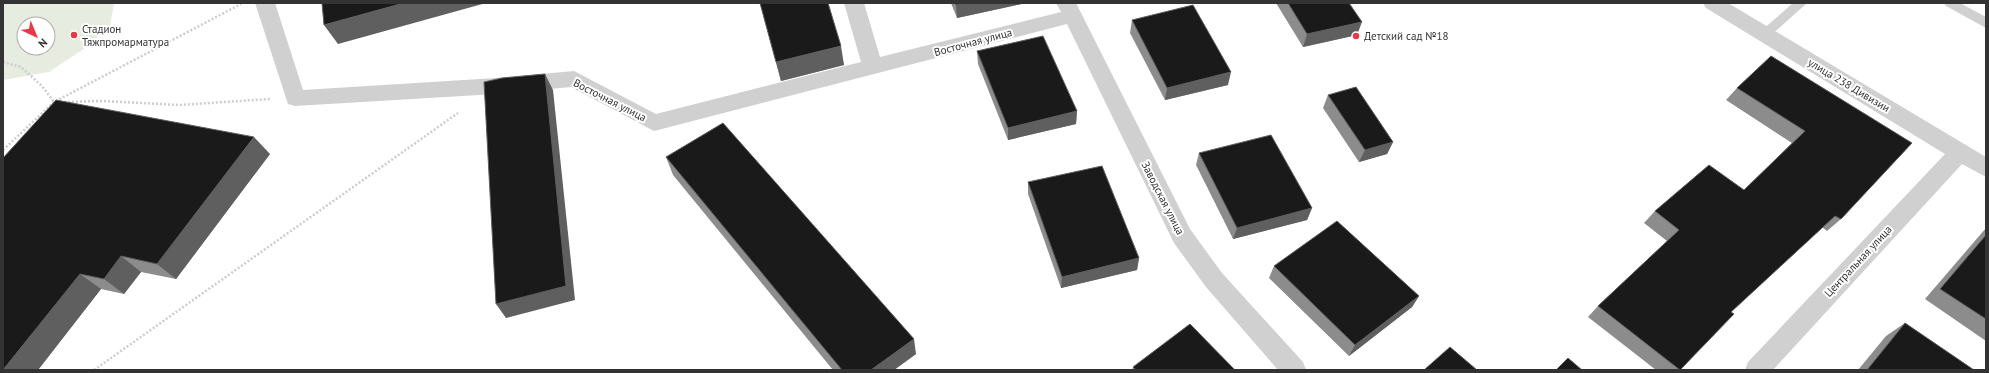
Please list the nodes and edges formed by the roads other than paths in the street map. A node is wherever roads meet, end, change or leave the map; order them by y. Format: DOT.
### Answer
graph roads {
  1 [pos="265,3"];
  2 [pos="854,3"];
  3 [pos="1713,3"];
  4 [pos="1801,3"];
  5 [pos="1950,3"];
  6 [pos="1069,9"];
  7 [pos="1986,23"];
  8 [pos="1765,34"];
  9 [pos="873,68"];
  10 [pos="1960,152"];
  11 [pos="1986,168"];
  12 [pos="1294,370"];
  13 [pos="1756,370"];
  1 -- 9 [label="street, Восточная улица"];
  2 -- 9 [label="street"];
  3 -- 8 [label="street, улица 238 Дивизии"];
  4 -- 8 [label="lane"];
  5 -- 7 [label="lane"];
  6 -- 9 [label="street, Восточная улица"];
  6 -- 12 [label="street, Заводская улица"];
  8 -- 10 [label="street, улица 238 Дивизии"];
  10 -- 11 [label="street, улица 238 Дивизии"];
  10 -- 13 [label="street, Центральная улица"];
}
